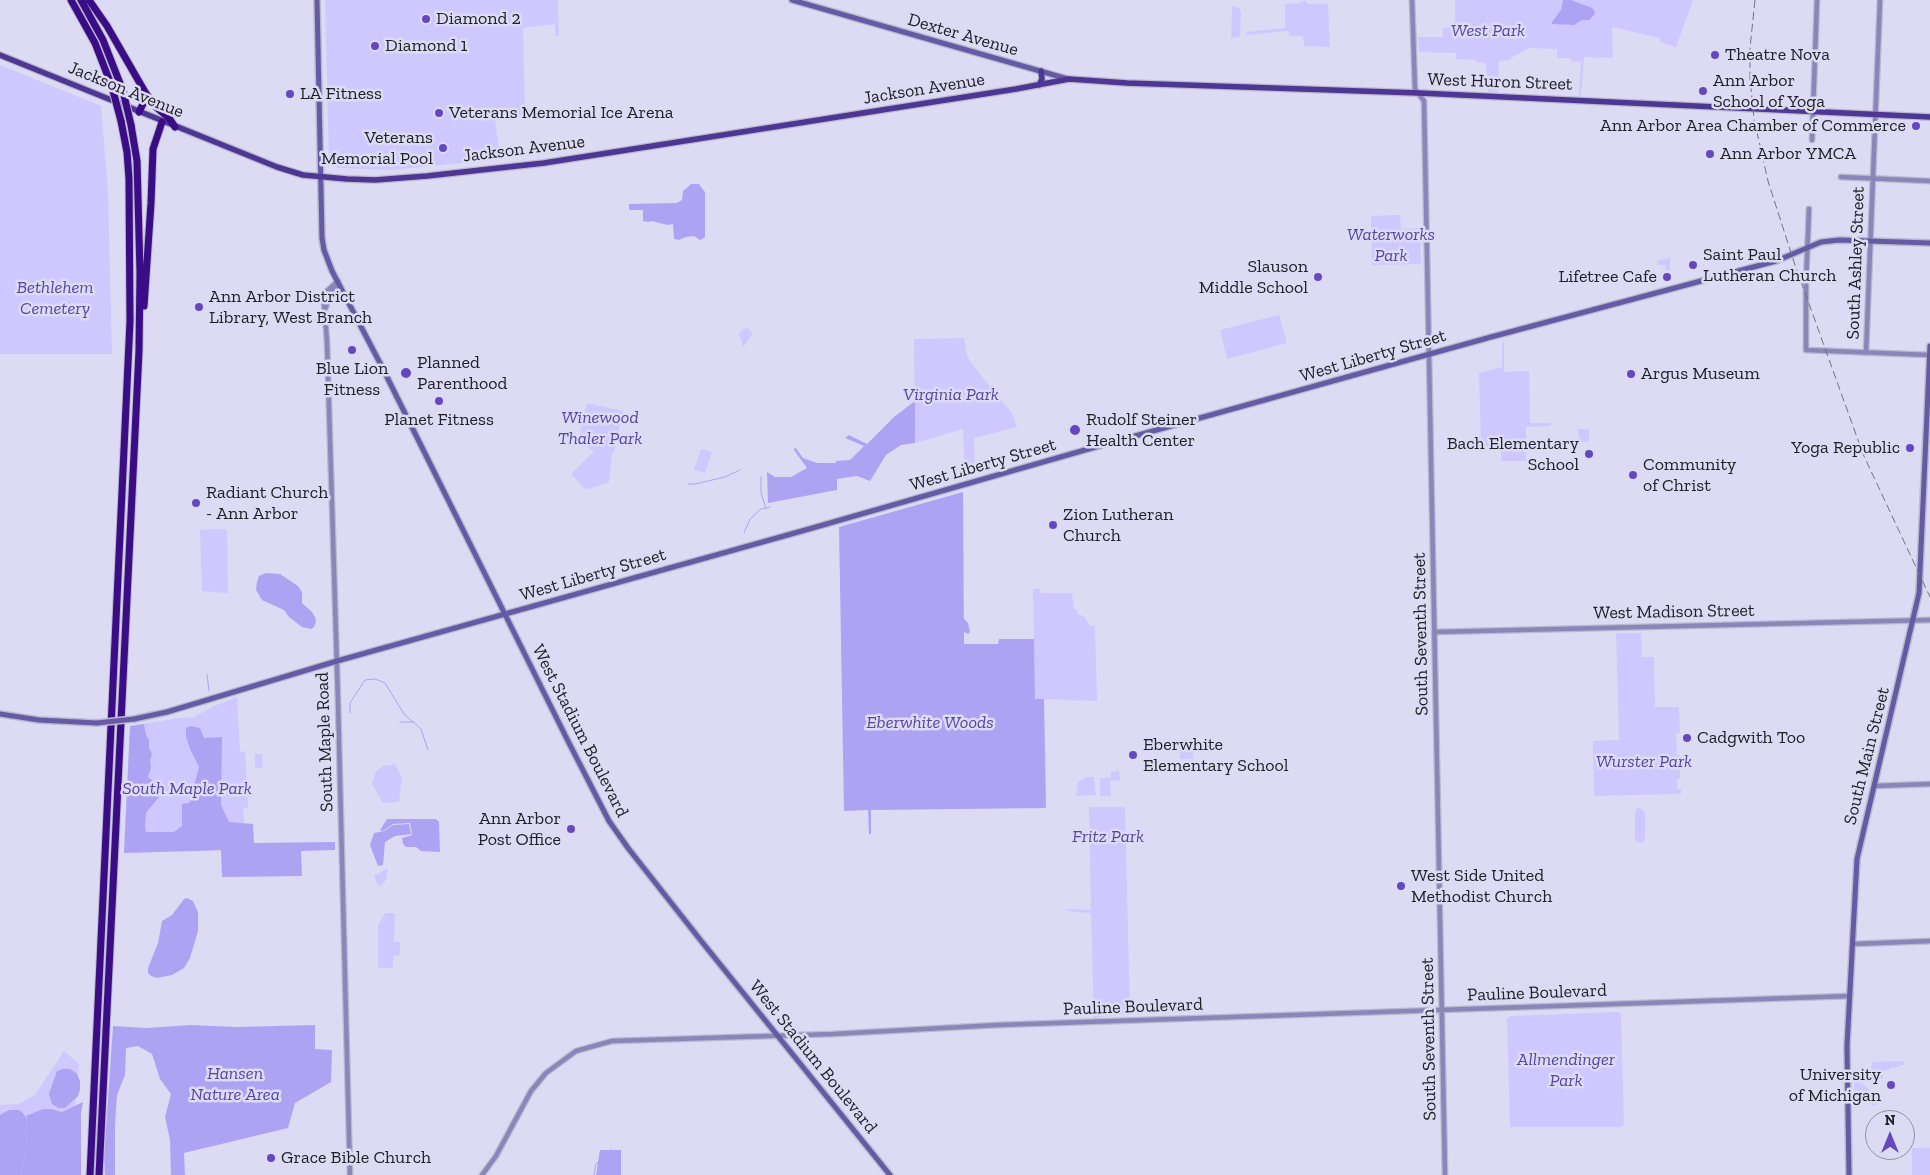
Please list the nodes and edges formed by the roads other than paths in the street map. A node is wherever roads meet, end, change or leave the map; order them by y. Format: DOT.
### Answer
graph roads {
  1 [pos="71,0"];
  2 [pos="81,0"];
  3 [pos="89,0"];
  4 [pos="317,0"];
  5 [pos="792,0"];
  6 [pos="1412,0"];
  7 [pos="1817,0"];
  8 [pos="1880,0"];
  9 [pos="0,55"];
  10 [pos="1041,71"];
  11 [pos="1069,79"];
  12 [pos="1039,86"];
  13 [pos="145,92"];
  14 [pos="1419,94"];
  15 [pos="139,112"];
  16 [pos="1813,112"];
  17 [pos="1875,114"];
  18 [pos="1930,117"];
  19 [pos="162,122"];
  20 [pos="174,127"];
  21 [pos="1812,140"];
  22 [pos="321,177"];
  23 [pos="1841,177"];
  24 [pos="1873,178"];
  25 [pos="1930,181"];
  26 [pos="1809,209"];
  27 [pos="1871,241"];
  28 [pos="1930,243"];
  29 [pos="1807,248"];
  30 [pos="339,284"];
  31 [pos="139,336"];
  32 [pos="1930,346"];
  33 [pos="1866,353"];
  34 [pos="1429,354"];
  35 [pos="1930,356"];
  36 [pos="1928,433"];
  37 [pos="505,614"];
  38 [pos="1914,620"];
  39 [pos="1930,620"];
  40 [pos="1435,632"];
  41 [pos="337,661"];
  42 [pos="0,714"];
  43 [pos="1930,784"];
  44 [pos="1874,786"];
  45 [pos="1930,941"];
  46 [pos="1853,944"];
  47 [pos="1850,996"];
  48 [pos="1442,1010"];
  49 [pos="778,1036"];
  50 [pos="90,1175"];
  51 [pos="99,1175"];
  52 [pos="350,1175"];
  53 [pos="482,1175"];
  54 [pos="890,1175"];
  55 [pos="1445,1175"];
  56 [pos="1849,1175"];
  1 -- 50 [label="highway, bridge"];
  2 -- 31 [label="highway, bridge"];
  3 -- 13 [label="highway"];
  4 -- 22 [label="main road"];
  5 -- 10 [label="main road, Dexter Avenue"];
  6 -- 14 [label="street, South Seventh Street"];
  7 -- 16 [label="street"];
  8 -- 17 [label="street, South Ashley Street"];
  9 -- 15 [label="main road, Jackson Avenue"];
  10 -- 11 [label="main road, Dexter Avenue"];
  10 -- 12 [label="main road"];
  11 -- 12 [label="main road, Jackson Avenue"];
  11 -- 14 [label="main road, West Huron Street"];
  12 -- 22 [label="main road, Jackson Avenue"];
  13 -- 15 [label="highway"];
  13 -- 20 [label="highway"];
  14 -- 16 [label="main road, West Huron Street"];
  14 -- 34 [label="street, South Seventh Street"];
  15 -- 19 [label="main road, Jackson Avenue"];
  16 -- 17 [label="main road, West Huron Street"];
  16 -- 21 [label="street"];
  17 -- 18 [label="main road, West Huron Street"];
  17 -- 24 [label="street, South Ashley Street"];
  19 -- 20 [label="main road, Jackson Avenue"];
  19 -- 31 [label="highway"];
  20 -- 22 [label="main road, Jackson Avenue"];
  22 -- 30 [label="main road, West Stadium Boulevard"];
  23 -- 24 [label="street"];
  24 -- 25 [label="street"];
  24 -- 27 [label="street, South Ashley Street"];
  26 -- 29 [label="street"];
  27 -- 28 [label="main road, West Liberty Street"];
  27 -- 29 [label="main road, West Liberty Street"];
  27 -- 33 [label="street, South Ashley Street"];
  29 -- 33 [label="street"];
  29 -- 34 [label="main road, West Liberty Street"];
  30 -- 37 [label="main road, West Stadium Boulevard"];
  30 -- 41 [label="street, South Maple Road"];
  31 -- 51 [label="highway"];
  32 -- 35 [label="main road, South Main Street"];
  33 -- 35 [label="street"];
  34 -- 37 [label="main road, West Liberty Street"];
  34 -- 40 [label="street, South Seventh Street"];
  35 -- 36 [label="main road, South Main Street"];
  36 -- 38 [label="main road, South Main Street"];
  37 -- 41 [label="main road, West Liberty Street"];
  37 -- 49 [label="main road, West Stadium Boulevard"];
  38 -- 39 [label="street, West Madison Street"];
  38 -- 40 [label="street, West Madison Street"];
  38 -- 44 [label="main road, South Main Street"];
  40 -- 48 [label="street, South Seventh Street"];
  41 -- 42 [label="main road, West Liberty Street, bridge"];
  41 -- 52 [label="street, South Maple Road"];
  43 -- 44 [label="street"];
  44 -- 46 [label="main road, South Main Street"];
  45 -- 46 [label="street"];
  46 -- 47 [label="main road, South Main Street"];
  47 -- 48 [label="street, Pauline Boulevard"];
  47 -- 56 [label="main road, South Main Street"];
  48 -- 49 [label="street, Pauline Boulevard"];
  48 -- 55 [label="street, South Seventh Street"];
  49 -- 53 [label="street, Pauline Boulevard"];
  49 -- 54 [label="main road, West Stadium Boulevard"];
}
